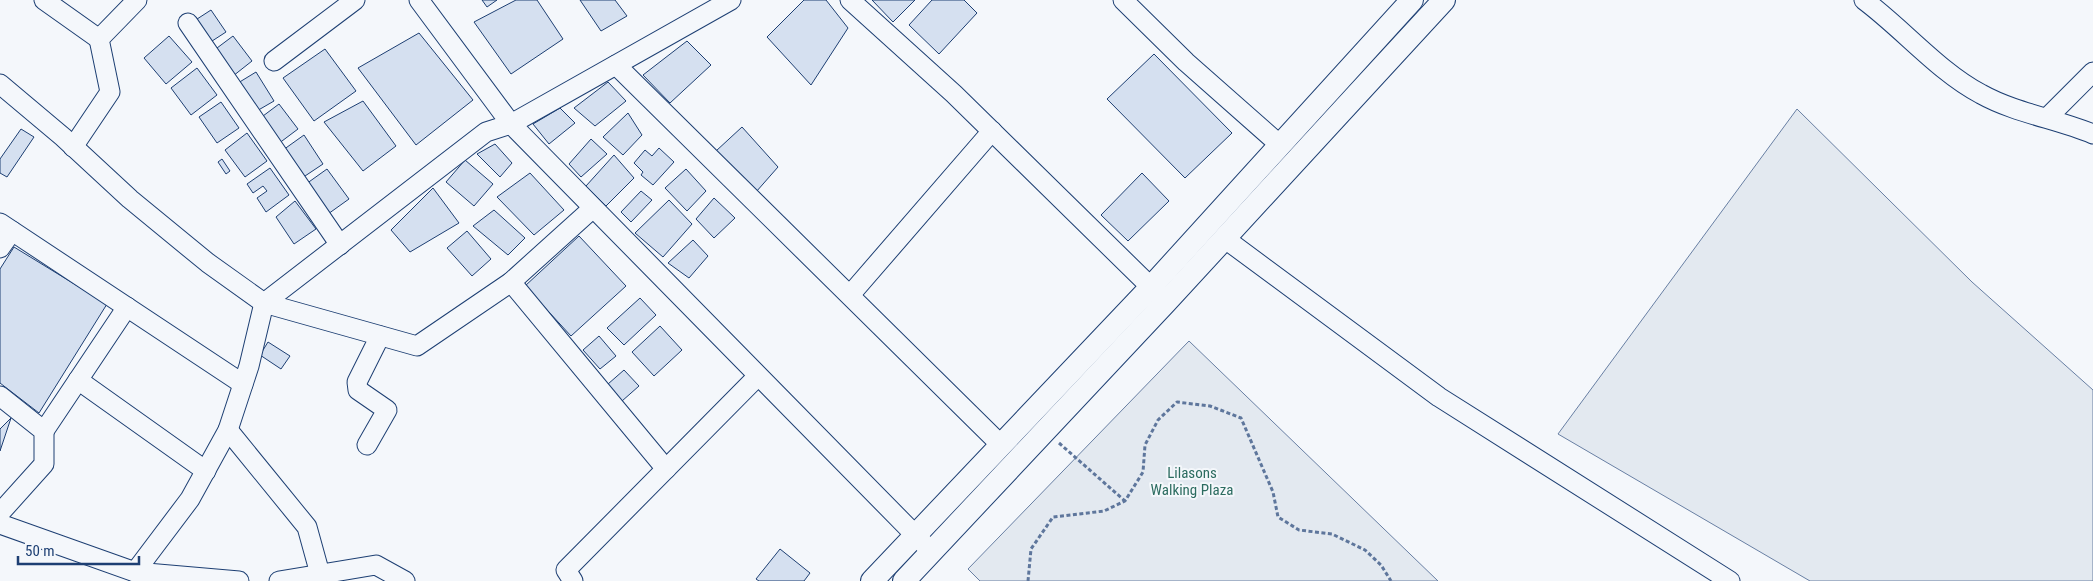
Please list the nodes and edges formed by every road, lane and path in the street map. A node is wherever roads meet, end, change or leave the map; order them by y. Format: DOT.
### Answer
graph roads {
  1 [pos="44,0"];
  2 [pos="137,0"];
  3 [pos="355,0"];
  4 [pos="419,0"];
  5 [pos="731,0"];
  6 [pos="850,0"];
  7 [pos="1123,0"];
  8 [pos="1412,0"];
  9 [pos="1444,0"];
  10 [pos="1864,0"];
  11 [pos="188,23"];
  12 [pos="99,39"];
  13 [pos="274,61"];
  14 [pos="616,65"];
  15 [pos="2093,72"];
  16 [pos="0,84"];
  17 [pos="1310,112"];
  18 [pos="2048,117"];
  19 [pos="511,124"];
  20 [pos="1327,127"];
  21 [pos="992,131"];
  22 [pos="2093,134"];
  23 [pos="1280,145"];
  24 [pos="73,147"];
  25 [pos="593,208"];
  26 [pos="6,227"];
  27 [pos="1224,238"];
  28 [pos="340,245"];
  29 [pos="0,248"];
  30 [pos="511,282"];
  31 [pos="1151,287"];
  32 [pos="850,295"];
  33 [pos="1166,302"];
  34 [pos="264,303"];
  35 [pos="127,307"];
  36 [pos="380,336"];
  37 [pos="758,376"];
  38 [pos="78,380"];
  39 [pos="243,384"];
  40 [pos="0,396"];
  41 [pos="228,430"];
  42 [pos="44,431"];
  43 [pos="1045,432"];
  44 [pos="367,445"];
  45 [pos="1001,445"];
  46 [pos="666,469"];
  47 [pos="206,471"];
  48 [pos="1125,501"];
  49 [pos="0,513"];
  50 [pos="0,524"];
  51 [pos="916,536"];
  52 [pos="932,552"];
  53 [pos="135,572"];
  54 [pos="320,574"];
  55 [pos="397,579"];
  56 [pos="570,580"];
  57 [pos="239,581"];
  58 [pos="279,581"];
  59 [pos="872,581"];
  60 [pos="904,581"];
  61 [pos="1028,581"];
  62 [pos="1391,581"];
  63 [pos="1730,581"];
  1 -- 12 [label="street"];
  2 -- 12 [label="street"];
  3 -- 13 [label="street"];
  4 -- 19 [label="street"];
  5 -- 14 [label="street"];
  6 -- 21 [label="street"];
  7 -- 23 [label="street"];
  8 -- 17 [label="main road"];
  9 -- 20 [label="main road"];
  10 -- 18 [label="street"];
  11 -- 28 [label="street"];
  12 -- 24 [label="street"];
  14 -- 19 [label="street"];
  14 -- 32 [label="street"];
  15 -- 18 [label="street"];
  16 -- 24 [label="street"];
  17 -- 20 [label="main road"];
  17 -- 23 [label="main road"];
  18 -- 22 [label="street"];
  19 -- 25 [label="street"];
  19 -- 28 [label="street"];
  20 -- 27 [label="main road"];
  21 -- 31 [label="street"];
  21 -- 32 [label="street"];
  23 -- 31 [label="main road"];
  24 -- 34 [label="street"];
  25 -- 30 [label="street"];
  25 -- 37 [label="street"];
  26 -- 29 [label="street"];
  26 -- 35 [label="street"];
  27 -- 33 [label="main road"];
  27 -- 63 [label="street"];
  28 -- 34 [label="street"];
  30 -- 36 [label="street"];
  30 -- 46 [label="street"];
  31 -- 33 [label="street"];
  31 -- 45 [label="main road"];
  32 -- 45 [label="street"];
  33 -- 43 [label="main road"];
  34 -- 36 [label="street"];
  34 -- 39 [label="street"];
  35 -- 38 [label="street"];
  35 -- 39 [label="street"];
  36 -- 44 [label="street"];
  37 -- 46 [label="street"];
  37 -- 51 [label="street"];
  38 -- 42 [label="street"];
  38 -- 47 [label="street"];
  39 -- 41 [label="street"];
  40 -- 42 [label="street"];
  41 -- 47 [label="street"];
  41 -- 54 [label="street"];
  42 -- 49 [label="street"];
  43 -- 48 [label="path"];
  43 -- 52 [label="main road"];
  45 -- 51 [label="main road"];
  46 -- 56 [label="street"];
  47 -- 53 [label="street"];
  48 -- 61 [label="path"];
  48 -- 62 [label="path"];
  50 -- 53 [label="street"];
  51 -- 52 [label="street"];
  51 -- 59 [label="main road"];
  52 -- 60 [label="main road"];
  53 -- 57 [label="street"];
  54 -- 55 [label="street"];
  54 -- 58 [label="street"];
}
